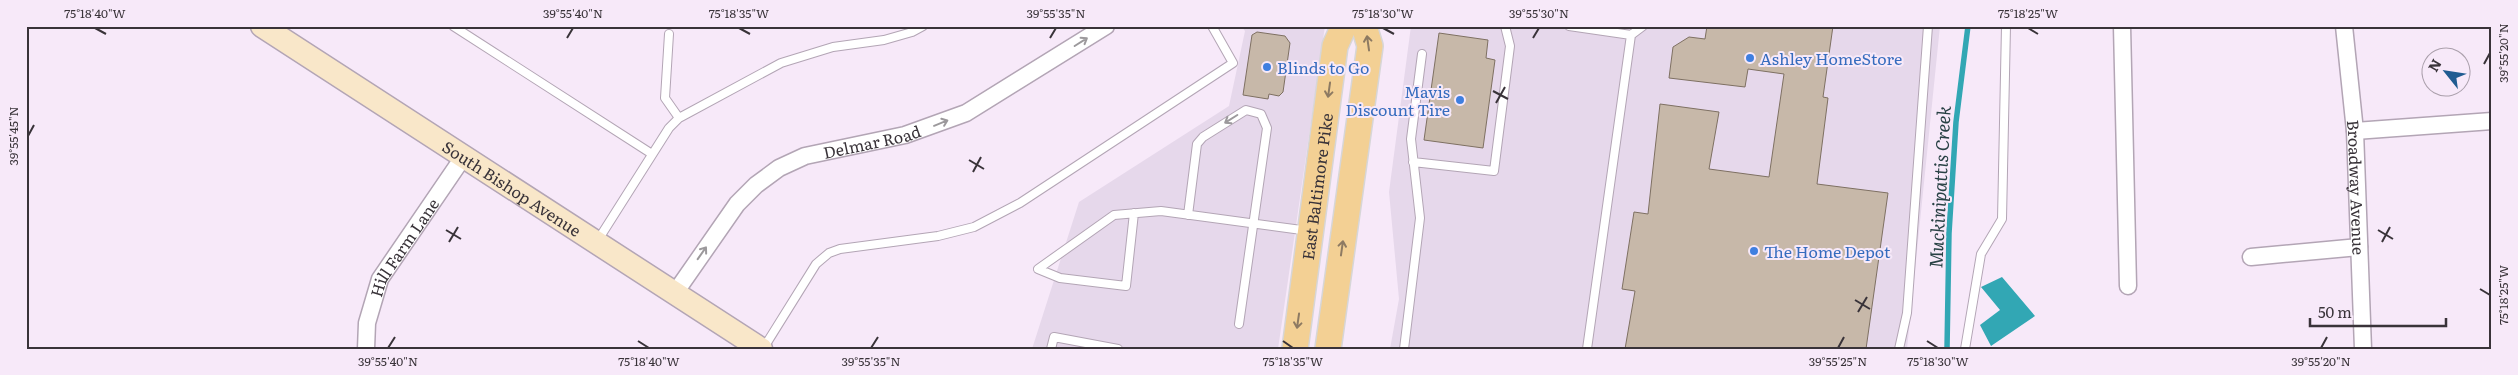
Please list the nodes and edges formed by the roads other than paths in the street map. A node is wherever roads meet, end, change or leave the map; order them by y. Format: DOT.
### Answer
graph roads {
  1 [pos="262,26"];
  2 [pos="453,26"];
  3 [pos="923,26"];
  4 [pos="1106,26"];
  5 [pos="1212,26"];
  6 [pos="1344,26"];
  7 [pos="1364,26"];
  8 [pos="1505,26"];
  9 [pos="1569,26"];
  10 [pos="1643,26"];
  11 [pos="1928,26"];
  12 [pos="2006,26"];
  13 [pos="2122,26"];
  14 [pos="2344,26"];
  15 [pos="669,34"];
  16 [pos="1632,35"];
  17 [pos="1422,54"];
  18 [pos="679,118"];
  19 [pos="2492,121"];
  20 [pos="2355,131"];
  21 [pos="652,154"];
  22 [pos="464,156"];
  23 [pos="1414,162"];
  24 [pos="1134,213"];
  25 [pos="1188,215"];
  26 [pos="1253,224"];
  27 [pos="1310,232"];
  28 [pos="596,242"];
  29 [pos="2359,247"];
  30 [pos="2251,257"];
  31 [pos="1304,279"];
  32 [pos="1337,284"];
  33 [pos="2128,286"];
  34 [pos="675,293"];
  35 [pos="1239,324"];
  36 [pos="366,349"];
  37 [pos="762,349"];
  38 [pos="1051,349"];
  39 [pos="1118,349"];
  40 [pos="1295,349"];
  41 [pos="1328,349"];
  42 [pos="1404,349"];
  43 [pos="1587,349"];
  44 [pos="1899,349"];
  45 [pos="1965,349"];
  46 [pos="2362,349"];
  1 -- 22 [label="main road, South Bishop Avenue"];
  2 -- 21 [label="lane"];
  3 -- 18 [label="lane"];
  34 -- 4 [label="street, Delmar Road, one-way"];
  5 -- 37 [label="lane"];
  6 -- 27 [label="main road, East Baltimore Pike, one-way"];
  32 -- 7 [label="main road, East Baltimore Pike, one-way"];
  8 -- 23 [label="lane"];
  9 -- 16 [label="lane"];
  10 -- 16 [label="lane"];
  11 -- 44 [label="lane"];
  12 -- 45 [label="lane"];
  13 -- 33 [label="street"];
  14 -- 20 [label="street, Broadway Avenue"];
  15 -- 18 [label="lane"];
  16 -- 43 [label="lane"];
  17 -- 23 [label="lane"];
  18 -- 21 [label="lane"];
  19 -- 20 [label="street"];
  20 -- 29 [label="street, Broadway Avenue"];
  21 -- 28 [label="lane"];
  22 -- 28 [label="main road, South Bishop Avenue"];
  22 -- 36 [label="street, Hill Farm Lane"];
  23 -- 42 [label="lane"];
  24 -- 24 [label="lane"];
  24 -- 25 [label="lane"];
  25 -- 26 [label="lane"];
  26 -- 25 [label="lane, one-way"];
  26 -- 27 [label="lane"];
  26 -- 35 [label="lane"];
  27 -- 31 [label="main road, East Baltimore Pike"];
  28 -- 34 [label="main road, South Bishop Avenue"];
  29 -- 30 [label="street"];
  29 -- 46 [label="street, Broadway Avenue"];
  31 -- 32 [label="main road"];
  31 -- 40 [label="main road, East Baltimore Pike, one-way"];
  32 -- 41 [label="main road, East Baltimore Pike"];
  34 -- 37 [label="main road, South Bishop Avenue"];
  38 -- 39 [label="lane"];
}
